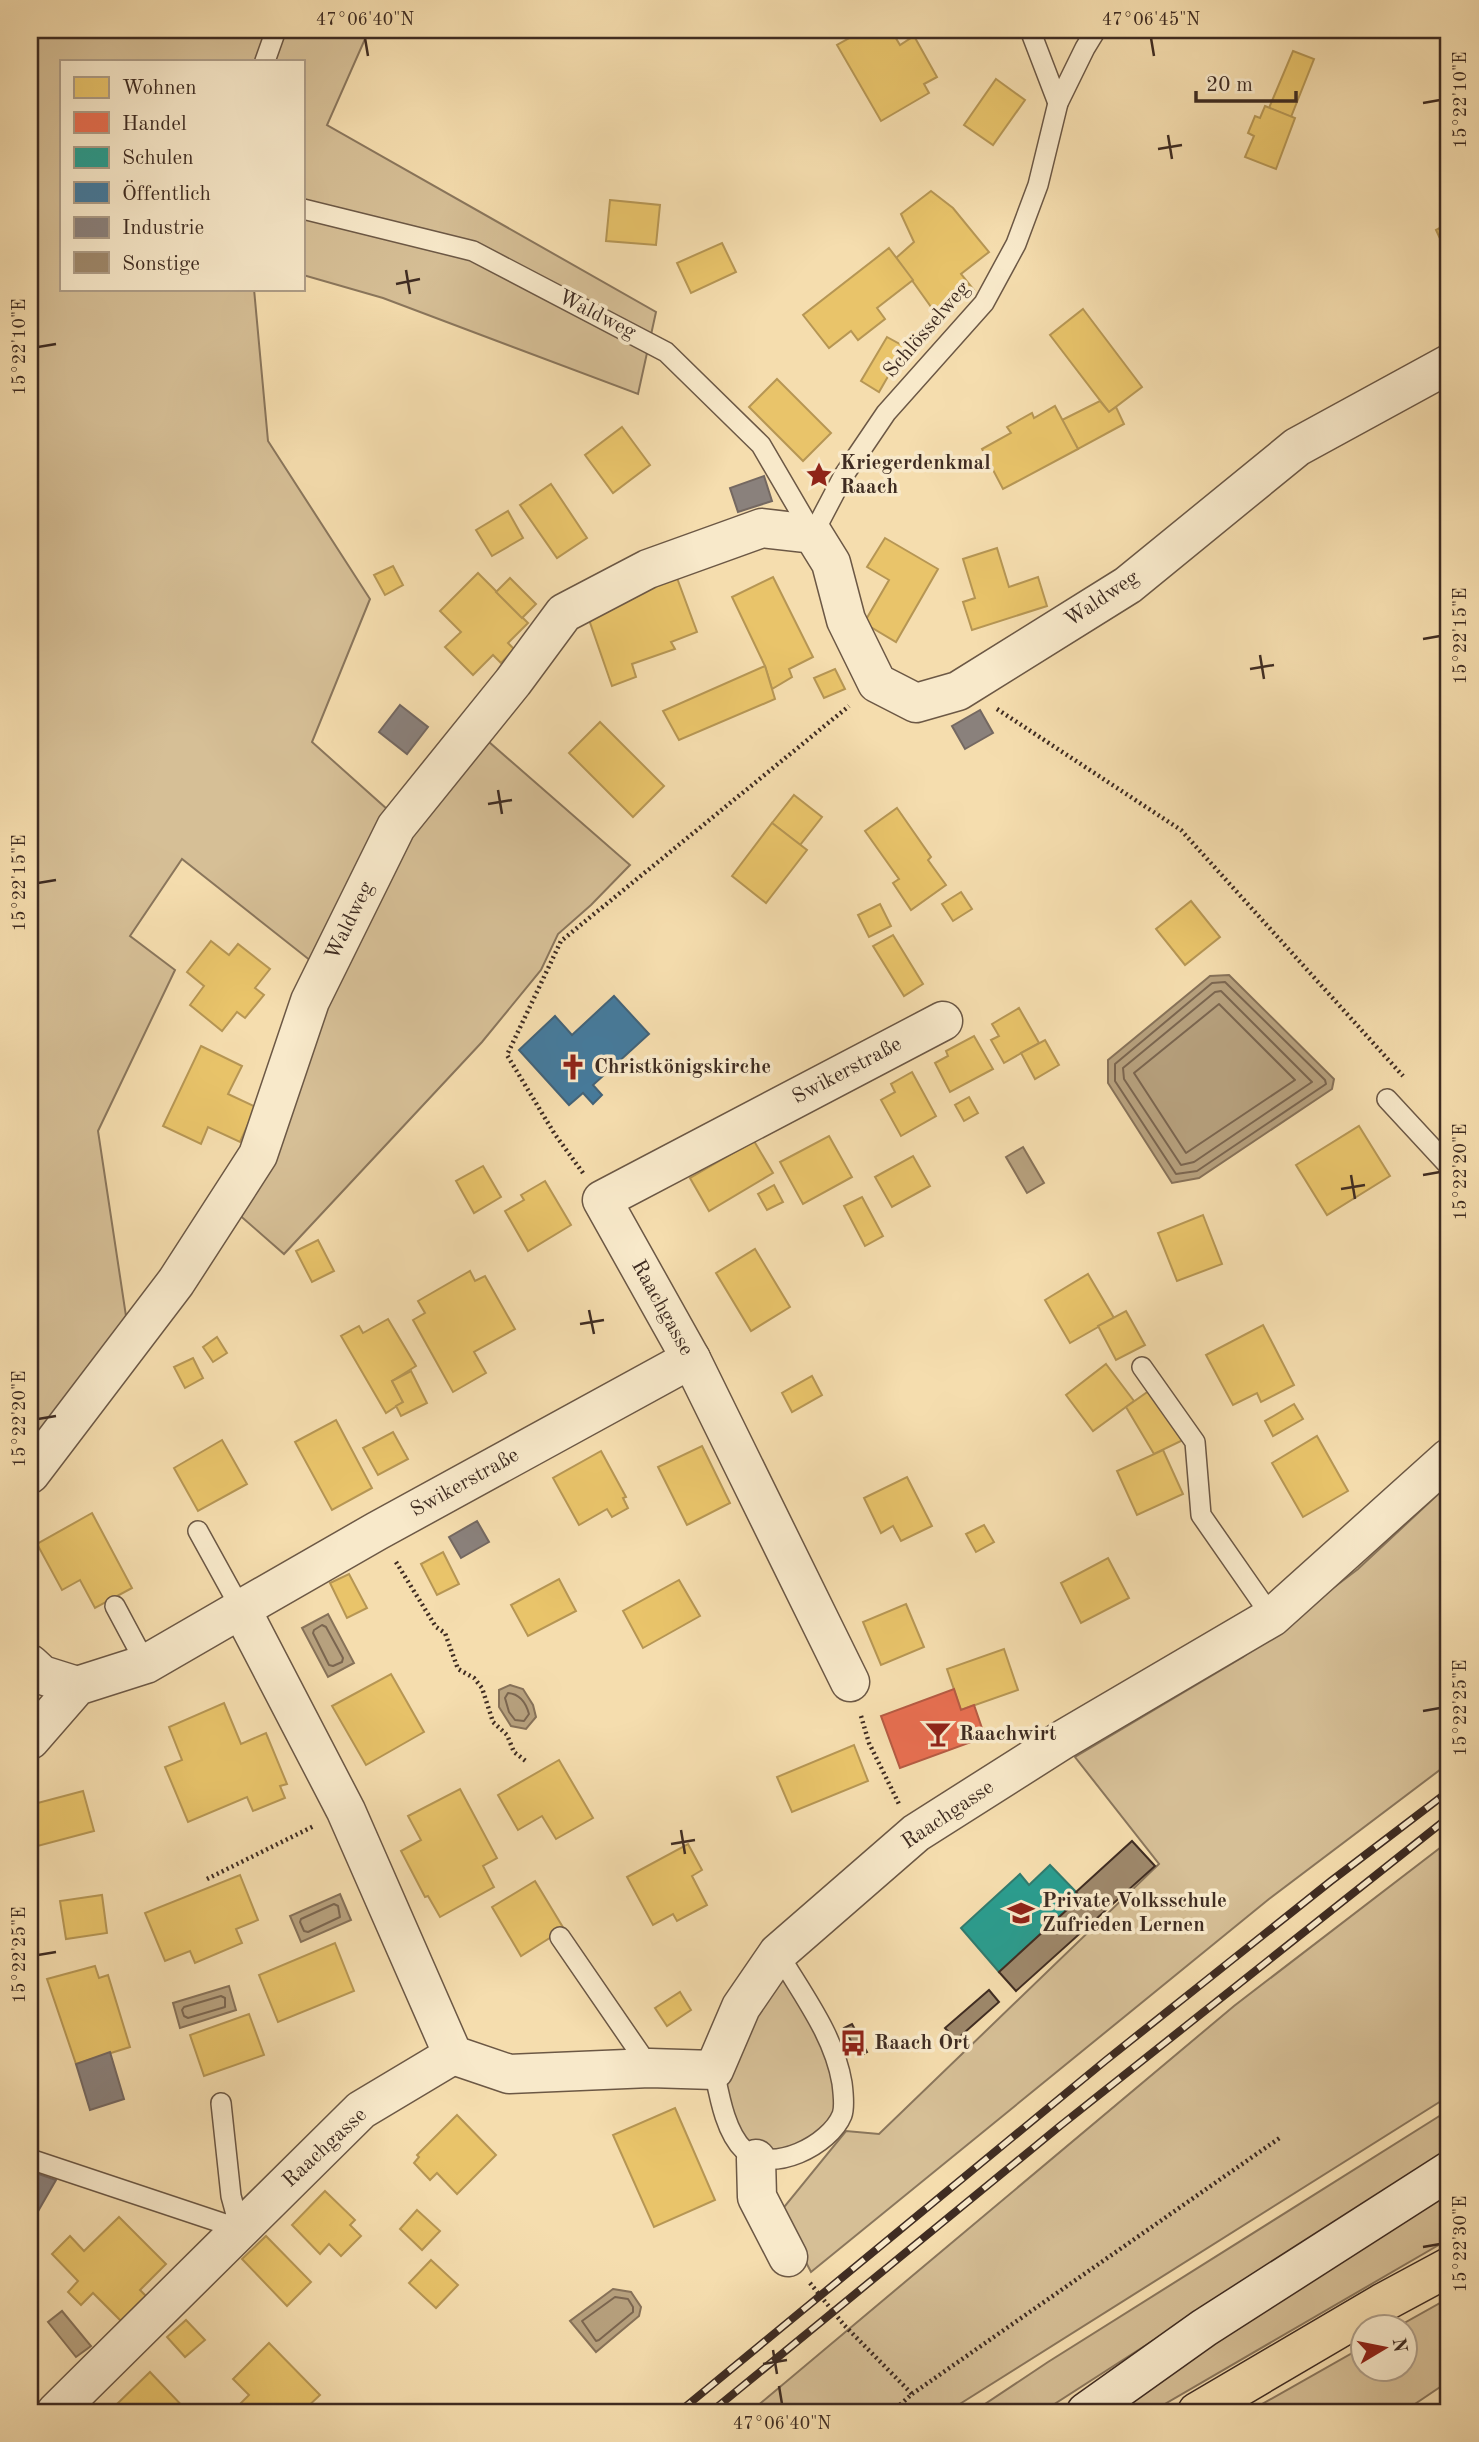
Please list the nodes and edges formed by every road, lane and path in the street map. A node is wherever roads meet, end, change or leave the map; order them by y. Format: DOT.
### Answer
graph roads {
  1 [pos="276,30"];
  2 [pos="1030,30"];
  3 [pos="1096,30"];
  4 [pos="265,60"];
  5 [pos="1058,103"];
  6 [pos="304,209"];
  7 [pos="1449,364"];
  8 [pos="813,534"];
  9 [pos="877,683"];
  10 [pos="958,691"];
  11 [pos="943,1021"];
  12 [pos="1406,1079"];
  13 [pos="1387,1100"];
  14 [pos="1449,1166"];
  15 [pos="602,1200"];
  16 [pos="691,1359"];
  17 [pos="1142,1367"];
  18 [pos="1449,1458"];
  19 [pos="30,1474"];
  20 [pos="198,1531"];
  21 [pos="377,1531"];
  22 [pos="115,1606"];
  23 [pos="241,1609"];
  24 [pos="1272,1617"];
  25 [pos="30,1664"];
  26 [pos="146,1664"];
  27 [pos="850,1682"];
  28 [pos="77,1686"];
  29 [pos="30,1740"];
  30 [pos="527,1762"];
  31 [pos="346,1811"];
  32 [pos="916,1833"];
  33 [pos="207,1878"];
  34 [pos="560,1937"];
  35 [pos="778,1953"];
  36 [pos="453,2055"];
  37 [pos="650,2068"];
  38 [pos="714,2070"];
  39 [pos="221,2104"];
  40 [pos="1281,2137"];
  41 [pos="30,2159"];
  42 [pos="756,2159"];
  43 [pos="1449,2171"];
  44 [pos="240,2229"];
  45 [pos="788,2257"];
  46 [pos="1449,2267"];
  47 [pos="912,2394"];
  48 [pos="56,2412"];
  49 [pos="892,2412"];
  50 [pos="1086,2412"];
  51 [pos="1197,2412"];
  1 -- 4 [label="lane"];
  2 -- 5 [label="lane"];
  3 -- 5 [label="lane, Schlösselweg"];
  5 -- 8 [label="lane, Schlösselweg"];
  6 -- 8 [label="lane, Waldweg"];
  7 -- 10 [label="street, Waldweg"];
  8 -- 9 [label="street, Waldweg"];
  8 -- 19 [label="street, Waldweg"];
  9 -- 10 [label="street, Waldweg"];
  9 -- 15 [label="path"];
  10 -- 12 [label="path"];
  11 -- 15 [label="street, Swikerstraße"];
  13 -- 14 [label="lane"];
  15 -- 16 [label="street, Raachgasse"];
  16 -- 21 [label="street, Swikerstraße"];
  16 -- 27 [label="street, Raachgasse"];
  17 -- 24 [label="lane"];
  18 -- 24 [label="street, Raachgasse"];
  20 -- 23 [label="lane"];
  21 -- 23 [label="street, Swikerstraße"];
  21 -- 30 [label="path"];
  22 -- 26 [label="lane"];
  23 -- 26 [label="street, Swikerstraße"];
  23 -- 31 [label="street"];
  24 -- 32 [label="street, Raachgasse"];
  25 -- 28 [label="street"];
  26 -- 28 [label="street, Swikerstraße"];
  27 -- 32 [label="path"];
  28 -- 29 [label="street"];
  31 -- 33 [label="path"];
  31 -- 36 [label="street"];
  32 -- 35 [label="street, Raachgasse"];
  34 -- 37 [label="lane"];
  35 -- 38 [label="street, Raachgasse"];
  35 -- 42 [label="lane"];
  36 -- 37 [label="street"];
  36 -- 44 [label="street, Raachgasse"];
  37 -- 38 [label="street"];
  38 -- 42 [label="lane"];
  39 -- 44 [label="lane"];
  40 -- 47 [label="path"];
  41 -- 44 [label="lane"];
  42 -- 45 [label="street"];
  43 -- 50 [label="street"];
  44 -- 48 [label="street, Raachgasse"];
  45 -- 47 [label="path"];
  46 -- 51 [label="highway"];
  47 -- 49 [label="path"];
}
